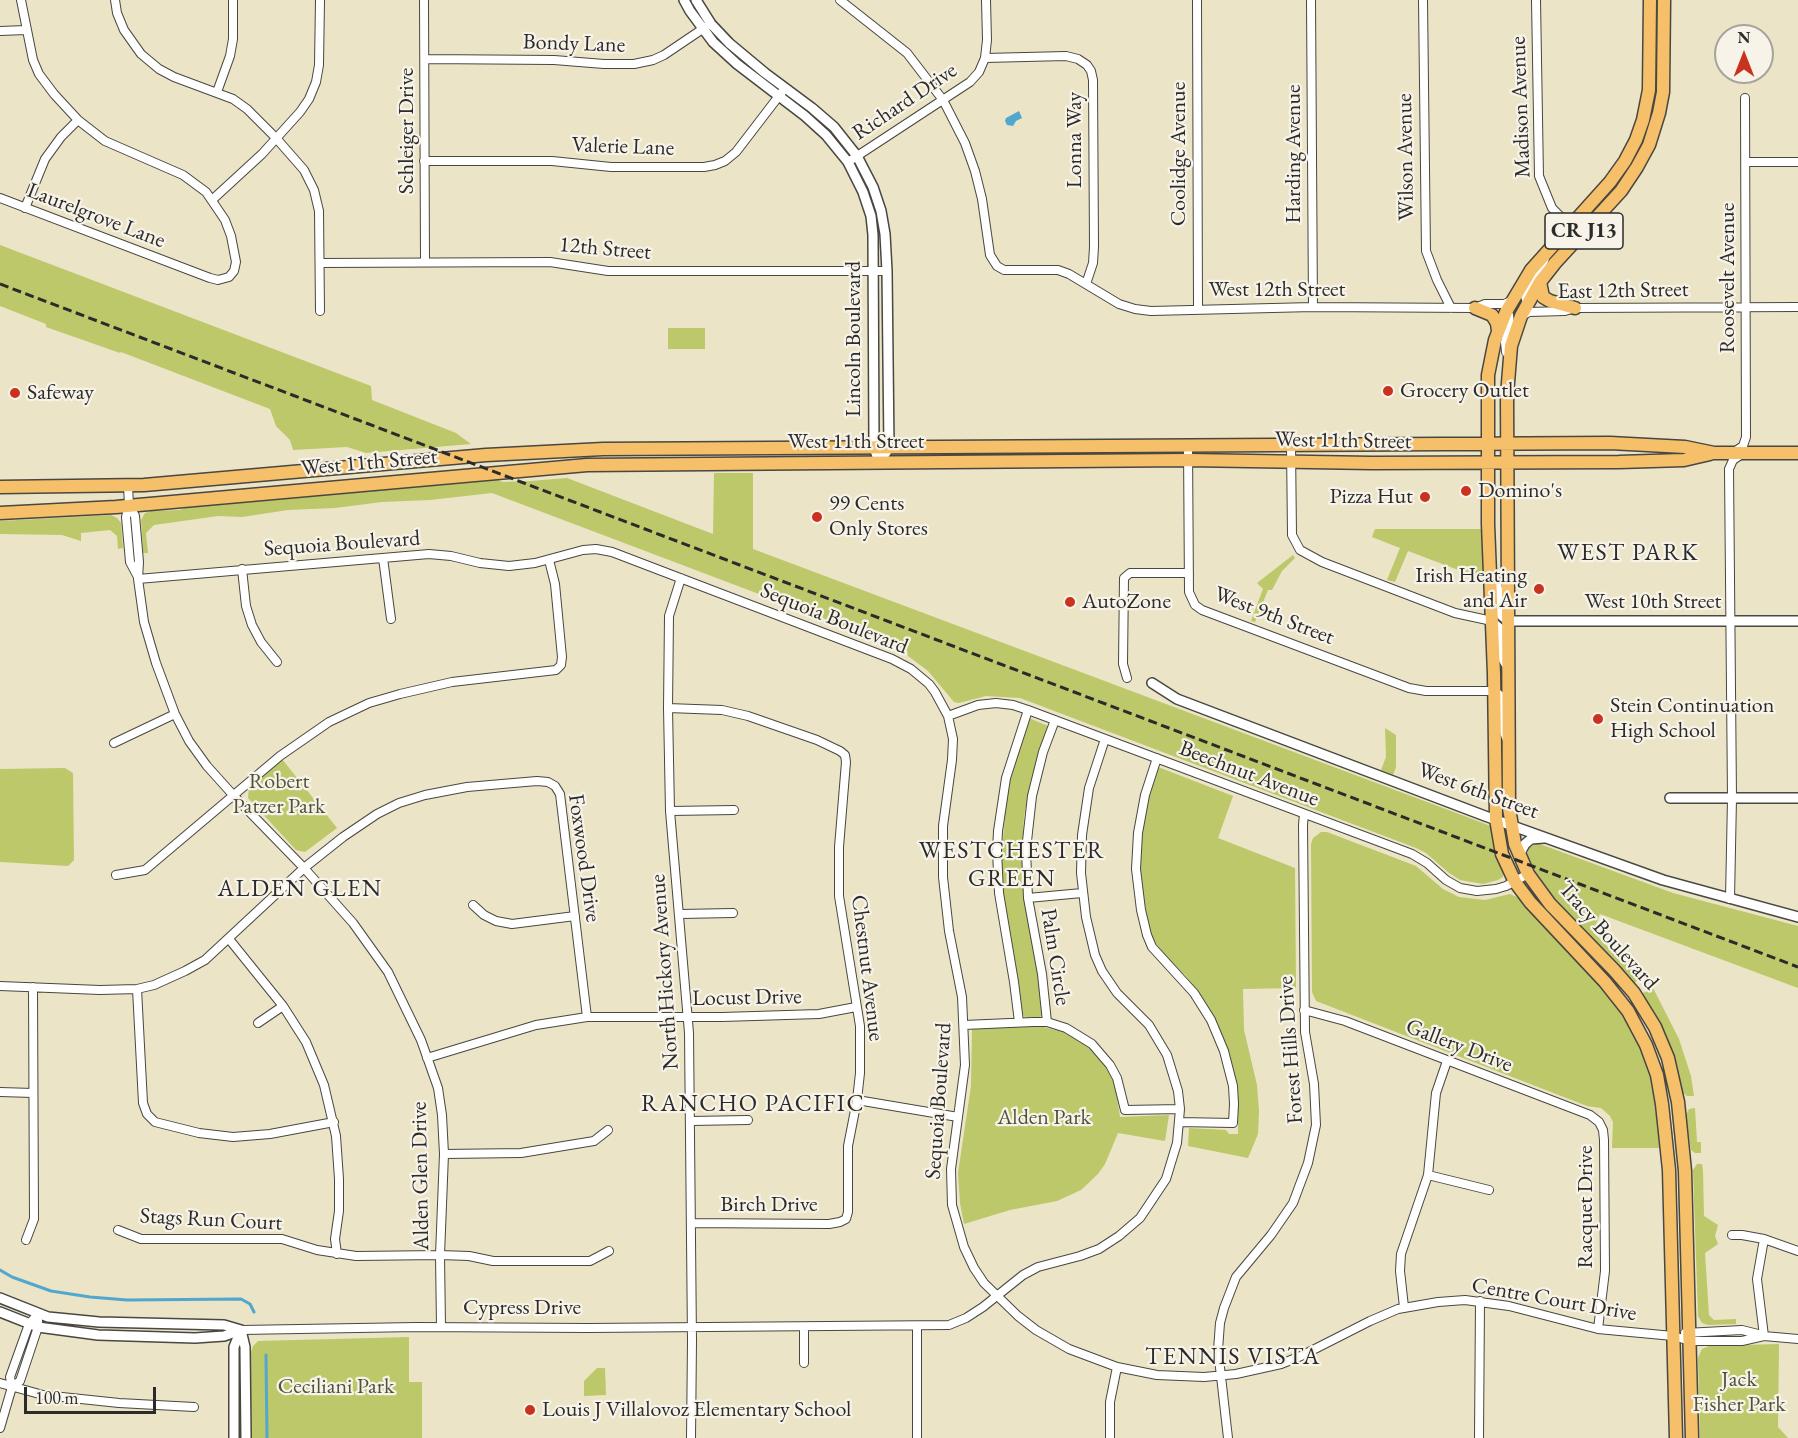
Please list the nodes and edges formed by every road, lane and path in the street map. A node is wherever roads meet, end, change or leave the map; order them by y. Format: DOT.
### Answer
graph roads {
  1 [pos="21,0"];
  2 [pos="233,0"];
  3 [pos="320,0"];
  4 [pos="424,0"];
  5 [pos="684,0"];
  6 [pos="696,0"];
  7 [pos="840,0"];
  8 [pos="986,0"];
  9 [pos="1197,0"];
  10 [pos="1311,0"];
  11 [pos="1422,0"];
  12 [pos="1536,0"];
  13 [pos="1650,0"];
  14 [pos="1664,0"];
  15 [pos="115,3"];
  16 [pos="711,24"];
  17 [pos="26,30"];
  18 [pos="702,30"];
  19 [pos="0,31"];
  20 [pos="985,58"];
  21 [pos="425,59"];
  22 [pos="786,88"];
  23 [pos="217,92"];
  24 [pos="779,96"];
  25 [pos="1745,98"];
  26 [pos="943,100"];
  27 [pos="78,120"];
  28 [pos="276,138"];
  29 [pos="857,156"];
  30 [pos="424,161"];
  31 [pos="848,162"];
  32 [pos="1746,162"];
  33 [pos="1798,162"];
  34 [pos="0,198"];
  35 [pos="212,200"];
  36 [pos="26,208"];
  37 [pos="1570,226"];
  38 [pos="1580,236"];
  39 [pos="1547,251"];
  40 [pos="425,261"];
  41 [pos="320,263"];
  42 [pos="874,271"];
  43 [pos="887,271"];
  44 [pos="1540,282"];
  45 [pos="1086,284"];
  46 [pos="1313,307"];
  47 [pos="1745,307"];
  48 [pos="1798,307"];
  49 [pos="1198,308"];
  50 [pos="1451,308"];
  51 [pos="1475,308"];
  52 [pos="1502,308"];
  53 [pos="1531,308"];
  54 [pos="1575,308"];
  55 [pos="320,311"];
  56 [pos="1498,331"];
  57 [pos="1508,366"];
  58 [pos="1507,443"];
  59 [pos="1488,444"];
  60 [pos="1188,446"];
  61 [pos="1291,446"];
  62 [pos="874,447"];
  63 [pos="889,448"];
  64 [pos="1714,453"];
  65 [pos="1738,453"];
  66 [pos="1798,453"];
  67 [pos="1188,460"];
  68 [pos="1291,461"];
  69 [pos="879,463"];
  70 [pos="1488,463"];
  71 [pos="1507,463"];
  72 [pos="128,486"];
  73 [pos="0,487"];
  74 [pos="129,505"];
  75 [pos="0,513"];
  76 [pos="383,558"];
  77 [pos="549,560"];
  78 [pos="242,569"];
  79 [pos="1489,572"];
  80 [pos="1189,573"];
  81 [pos="681,578"];
  82 [pos="138,579"];
  83 [pos="391,619"];
  84 [pos="1492,621"];
  85 [pos="1508,621"];
  86 [pos="1730,621"];
  87 [pos="1798,621"];
  88 [pos="278,662"];
  89 [pos="1508,668"];
  90 [pos="1127,678"];
  91 [pos="1152,683"];
  92 [pos="1495,690"];
  93 [pos="668,708"];
  94 [pos="1028,710"];
  95 [pos="176,714"];
  96 [pos="948,716"];
  97 [pos="1055,720"];
  98 [pos="1105,739"];
  99 [pos="114,743"];
  100 [pos="1509,743"];
  101 [pos="1157,758"];
  102 [pos="234,796"];
  103 [pos="1670,798"];
  104 [pos="1732,798"];
  105 [pos="1798,798"];
  106 [pos="734,810"];
  107 [pos="670,811"];
  108 [pos="1304,814"];
  109 [pos="1496,819"];
  110 [pos="1511,824"];
  111 [pos="1549,838"];
  112 [pos="1519,855"];
  113 [pos="304,868"];
  114 [pos="1528,874"];
  115 [pos="116,875"];
  116 [pos="1515,882"];
  117 [pos="1082,892"];
  118 [pos="1028,898"];
  119 [pos="1730,899"];
  120 [pos="473,905"];
  121 [pos="734,913"];
  122 [pos="680,914"];
  123 [pos="575,916"];
  124 [pos="1798,917"];
  125 [pos="229,939"];
  126 [pos="0,986"];
  127 [pos="33,987"];
  128 [pos="138,989"];
  129 [pos="283,1006"];
  130 [pos="856,1007"];
  131 [pos="1304,1010"];
  132 [pos="587,1017"];
  133 [pos="688,1017"];
  134 [pos="1019,1022"];
  135 [pos="1047,1022"];
  136 [pos="258,1023"];
  137 [pos="964,1025"];
  138 [pos="427,1058"];
  139 [pos="1447,1061"];
  140 [pos="0,1092"];
  141 [pos="33,1093"];
  142 [pos="857,1100"];
  143 [pos="1180,1109"];
  144 [pos="958,1116"];
  145 [pos="748,1120"];
  146 [pos="691,1121"];
  147 [pos="334,1122"];
  148 [pos="1179,1122"];
  149 [pos="1599,1122"];
  150 [pos="608,1130"];
  151 [pos="444,1154"];
  152 [pos="1428,1175"];
  153 [pos="1489,1190"];
  154 [pos="846,1219"];
  155 [pos="691,1223"];
  156 [pos="118,1230"];
  157 [pos="1732,1235"];
  158 [pos="1764,1239"];
  159 [pos="26,1240"];
  160 [pos="609,1251"];
  161 [pos="1798,1251"];
  162 [pos="337,1254"];
  163 [pos="440,1255"];
  164 [pos="996,1295"];
  165 [pos="0,1298"];
  166 [pos="1480,1301"];
  167 [pos="1404,1307"];
  168 [pos="0,1312"];
  169 [pos="38,1314"];
  170 [pos="33,1326"];
  171 [pos="918,1326"];
  172 [pos="804,1327"];
  173 [pos="441,1328"];
  174 [pos="692,1328"];
  175 [pos="1598,1329"];
  176 [pos="240,1330"];
  177 [pos="1673,1336"];
  178 [pos="1690,1336"];
  179 [pos="1764,1336"];
  180 [pos="1798,1339"];
  181 [pos="804,1362"];
  182 [pos="1117,1367"];
  183 [pos="1221,1375"];
  184 [pos="0,1383"];
  185 [pos="12,1388"];
  186 [pos="194,1407"];
  187 [pos="0,1428"];
  188 [pos="234,1438"];
  189 [pos="246,1438"];
  190 [pos="690,1438"];
  191 [pos="917,1438"];
  192 [pos="1110,1438"];
  193 [pos="1228,1438"];
  194 [pos="1479,1438"];
  195 [pos="1676,1438"];
  196 [pos="1692,1438"];
  1 -- 17 [label="street"];
  2 -- 23 [label="street"];
  3 -- 28 [label="street"];
  4 -- 21 [label="street, Schleiger Drive"];
  5 -- 18 [label="street, Lincoln Boulevard"];
  6 -- 16 [label="street, Lincoln Boulevard"];
  7 -- 26 [label="street"];
  8 -- 20 [label="street, Richard Drive"];
  9 -- 49 [label="street, Coolidge Avenue"];
  10 -- 46 [label="street, Harding Avenue"];
  11 -- 50 [label="street, Wilson Avenue"];
  12 -- 37 [label="street, Madison Avenue"];
  13 -- 37 [label="main road, CR J13"];
  14 -- 38 [label="main road, CR J13"];
  15 -- 23 [label="street"];
  16 -- 18 [label="street, Bondy Lane"];
  16 -- 22 [label="street, Lincoln Boulevard"];
  17 -- 19 [label="street"];
  17 -- 27 [label="street"];
  18 -- 21 [label="street, Bondy Lane"];
  18 -- 24 [label="street, Lincoln Boulevard"];
  20 -- 26 [label="street, Richard Drive"];
  20 -- 45 [label="street, Lonna Way"];
  21 -- 30 [label="street, Schleiger Drive"];
  22 -- 24 [label="street, Valerie Lane"];
  22 -- 29 [label="street, Lincoln Boulevard"];
  23 -- 28 [label="street"];
  24 -- 30 [label="street, Valerie Lane"];
  24 -- 31 [label="street, Lincoln Boulevard"];
  25 -- 32 [label="street, Roosevelt Avenue"];
  26 -- 29 [label="street, Richard Drive"];
  26 -- 45 [label="street"];
  27 -- 35 [label="street"];
  27 -- 36 [label="street"];
  28 -- 35 [label="street"];
  28 -- 41 [label="street"];
  29 -- 31 [label="street, Richard Drive"];
  29 -- 43 [label="street, Lincoln Boulevard"];
  30 -- 40 [label="street, Schleiger Drive"];
  31 -- 42 [label="street, Lincoln Boulevard"];
  32 -- 33 [label="street"];
  32 -- 47 [label="street, Roosevelt Avenue"];
  34 -- 36 [label="street, Laurelgrove Lane"];
  35 -- 36 [label="street, Laurelgrove Lane"];
  37 -- 38 [label="street, Madison Avenue"];
  37 -- 39 [label="main road, CR J13"];
  38 -- 44 [label="main road, CR J13"];
  39 -- 52 [label="main road, CR J13"];
  39 -- 53 [label="street"];
  40 -- 41 [label="street, 12th Street"];
  40 -- 42 [label="street, 12th Street"];
  41 -- 55 [label="street"];
  42 -- 43 [label="street, 12th Street"];
  42 -- 62 [label="street, Lincoln Boulevard"];
  43 -- 63 [label="street, Lincoln Boulevard"];
  44 -- 53 [label="main road, CR J13"];
  44 -- 54 [label="main road"];
  45 -- 49 [label="street, West 12th Street"];
  46 -- 49 [label="street, West 12th Street"];
  46 -- 50 [label="street, West 12th Street"];
  47 -- 48 [label="street, East 12th Street"];
  47 -- 54 [label="street, East 12th Street"];
  47 -- 65 [label="street, Roosevelt Avenue"];
  50 -- 51 [label="street, West 12th Street"];
  51 -- 52 [label="street"];
  51 -- 56 [label="main road"];
  52 -- 56 [label="main road, CR J13"];
  52 -- 57 [label="street"];
  53 -- 54 [label="street, East 12th Street"];
  53 -- 57 [label="main road, CR J13"];
  56 -- 59 [label="main road, CR J13"];
  57 -- 58 [label="main road, CR J13"];
  58 -- 59 [label="main road, West 11th Street"];
  58 -- 64 [label="main road, West 11th Street"];
  58 -- 71 [label="main road, CR J13"];
  59 -- 61 [label="main road, West 11th Street"];
  59 -- 70 [label="main road, Tracy Boulevard"];
  60 -- 61 [label="main road, West 11th Street"];
  60 -- 63 [label="main road, West 11th Street"];
  60 -- 67 [label="street, West 9th Street"];
  61 -- 68 [label="street"];
  62 -- 63 [label="main road, West 11th Street"];
  62 -- 69 [label="street, Lincoln Boulevard"];
  62 -- 72 [label="main road, West 11th Street"];
  63 -- 69 [label="street"];
  64 -- 65 [label="main road, West 11th Street"];
  64 -- 71 [label="main road, West 11th Street"];
  65 -- 66 [label="main road, West 11th Street"];
  65 -- 86 [label="street, Roosevelt Avenue"];
  67 -- 68 [label="main road, West 11th Street"];
  67 -- 69 [label="main road, West 11th Street"];
  67 -- 80 [label="street, West 9th Street"];
  68 -- 70 [label="main road, West 11th Street"];
  68 -- 84 [label="street"];
  69 -- 74 [label="main road, West 11th Street"];
  70 -- 71 [label="main road, West 11th Street"];
  70 -- 79 [label="main road, Tracy Boulevard"];
  71 -- 85 [label="main road, Tracy Boulevard"];
  72 -- 73 [label="main road, West 11th Street"];
  72 -- 74 [label="street, Alden Glen Drive"];
  74 -- 75 [label="main road, West 11th Street"];
  74 -- 82 [label="street, Alden Glen Drive"];
  76 -- 77 [label="street, Sequoia Boulevard"];
  76 -- 78 [label="street, Sequoia Boulevard"];
  76 -- 83 [label="street"];
  77 -- 81 [label="street, Sequoia Boulevard"];
  77 -- 102 [label="street"];
  78 -- 82 [label="street, Sequoia Boulevard"];
  78 -- 88 [label="street"];
  79 -- 84 [label="main road, Tracy Boulevard"];
  79 -- 85 [label="street"];
  80 -- 90 [label="street"];
  80 -- 92 [label="street, West 9th Street"];
  81 -- 93 [label="street, North Hickory Avenue"];
  81 -- 96 [label="street, Sequoia Boulevard"];
  82 -- 95 [label="street, Alden Glen Drive"];
  84 -- 89 [label="street"];
  84 -- 92 [label="main road, Tracy Boulevard"];
  85 -- 86 [label="street, West 10th Street"];
  85 -- 89 [label="main road, Tracy Boulevard"];
  86 -- 87 [label="street, West 10th Street"];
  86 -- 104 [label="street, Roosevelt Avenue"];
  89 -- 100 [label="main road, Tracy Boulevard"];
  91 -- 109 [label="street, West 6th Street"];
  92 -- 100 [label="street"];
  92 -- 109 [label="main road, Tracy Boulevard"];
  93 -- 107 [label="street, North Hickory Avenue"];
  93 -- 130 [label="street, Chestnut Avenue"];
  94 -- 96 [label="street, Beechnut Avenue"];
  94 -- 97 [label="street, Beechnut Avenue"];
  94 -- 134 [label="street"];
  95 -- 99 [label="street"];
  95 -- 102 [label="street, Alden Glen Drive"];
  96 -- 137 [label="street, Sequoia Boulevard"];
  97 -- 98 [label="street, Beechnut Avenue"];
  97 -- 118 [label="street, Palm Circle"];
  98 -- 101 [label="street, Beechnut Avenue"];
  98 -- 117 [label="street, Palm Circle"];
  100 -- 110 [label="main road, Tracy Boulevard"];
  101 -- 108 [label="street, Beechnut Avenue"];
  101 -- 148 [label="street"];
  102 -- 113 [label="street, Alden Glen Drive"];
  102 -- 115 [label="street"];
  103 -- 104 [label="street"];
  104 -- 105 [label="street"];
  104 -- 119 [label="street, Roosevelt Avenue"];
  106 -- 107 [label="street"];
  107 -- 122 [label="street, North Hickory Avenue"];
  108 -- 116 [label="street, Beechnut Avenue"];
  108 -- 131 [label="street, Forest Hills Drive"];
  109 -- 110 [label="street, West 6th Street"];
  109 -- 116 [label="main road, Tracy Boulevard"];
  110 -- 111 [label="street, West 6th Street"];
  110 -- 112 [label="main road, Tracy Boulevard"];
  111 -- 112 [label="street"];
  111 -- 119 [label="street, West 6th Street"];
  112 -- 114 [label="main road, Tracy Boulevard"];
  113 -- 123 [label="street, Foxwood Drive"];
  113 -- 125 [label="street, Foxwood Drive"];
  113 -- 138 [label="street, Alden Glen Drive"];
  114 -- 116 [label="street, Beechnut Avenue"];
  114 -- 178 [label="main road, Tracy Boulevard"];
  116 -- 177 [label="main road, Tracy Boulevard"];
  117 -- 118 [label="street"];
  117 -- 143 [label="street, Palm Circle"];
  118 -- 135 [label="street, Palm Circle"];
  119 -- 124 [label="street, West 6th Street"];
  120 -- 123 [label="street"];
  121 -- 122 [label="street"];
  122 -- 133 [label="street, North Hickory Avenue"];
  123 -- 132 [label="street, Foxwood Drive"];
  125 -- 128 [label="street, Foxwood Drive"];
  125 -- 129 [label="street"];
  126 -- 127 [label="street, Foxwood Drive"];
  127 -- 128 [label="street, Foxwood Drive"];
  127 -- 141 [label="street"];
  128 -- 147 [label="street"];
  129 -- 136 [label="street"];
  129 -- 147 [label="street"];
  130 -- 133 [label="street, Locust Drive"];
  130 -- 142 [label="street, Chestnut Avenue"];
  131 -- 139 [label="street, Gallery Drive"];
  131 -- 183 [label="street, Forest Hills Drive"];
  132 -- 133 [label="street, Locust Drive"];
  132 -- 138 [label="street, Locust Drive"];
  133 -- 146 [label="street, North Hickory Avenue"];
  134 -- 135 [label="street"];
  134 -- 137 [label="street"];
  135 -- 143 [label="street, Palm Circle"];
  137 -- 144 [label="street, Sequoia Boulevard"];
  138 -- 151 [label="street, Alden Glen Drive"];
  139 -- 149 [label="street, Gallery Drive"];
  139 -- 152 [label="street"];
  140 -- 141 [label="street"];
  141 -- 159 [label="street"];
  142 -- 144 [label="street"];
  142 -- 154 [label="street, Chestnut Avenue"];
  143 -- 148 [label="street, Palm Circle"];
  144 -- 164 [label="street, Sequoia Boulevard"];
  145 -- 146 [label="street"];
  146 -- 155 [label="street, North Hickory Avenue"];
  147 -- 162 [label="street"];
  148 -- 164 [label="street, Palm Circle"];
  149 -- 175 [label="street, Racquet Drive"];
  150 -- 151 [label="street"];
  151 -- 163 [label="street, Alden Glen Drive"];
  152 -- 153 [label="street"];
  152 -- 167 [label="street"];
  154 -- 155 [label="street, Birch Drive"];
  155 -- 174 [label="street, North Hickory Avenue"];
  156 -- 162 [label="street, Stags Run Court"];
  157 -- 158 [label="street"];
  158 -- 161 [label="street"];
  158 -- 179 [label="street"];
  160 -- 163 [label="street, Stags Run Court"];
  162 -- 163 [label="street, Stags Run Court"];
  163 -- 173 [label="street, Alden Glen Drive"];
  164 -- 171 [label="street, Cypress Drive"];
  164 -- 182 [label="street, Centre Court Drive"];
  165 -- 169 [label="street, Cypress Drive"];
  166 -- 167 [label="street, Centre Court Drive"];
  166 -- 175 [label="street, Centre Court Drive"];
  166 -- 194 [label="street"];
  167 -- 183 [label="street, Centre Court Drive"];
  168 -- 170 [label="street, Cypress Drive"];
  169 -- 170 [label="street"];
  169 -- 176 [label="street, Cypress Drive"];
  170 -- 176 [label="street, Cypress Drive"];
  170 -- 185 [label="street"];
  171 -- 172 [label="street, Cypress Drive"];
  171 -- 191 [label="street"];
  172 -- 174 [label="street, Cypress Drive"];
  172 -- 181 [label="street"];
  173 -- 174 [label="street, Cypress Drive"];
  173 -- 176 [label="street, Cypress Drive"];
  174 -- 190 [label="street, North Hickory Avenue"];
  175 -- 177 [label="street, Centre Court Drive"];
  176 -- 188 [label="street"];
  176 -- 189 [label="street"];
  177 -- 178 [label="street, Centre Court Drive"];
  177 -- 195 [label="main road, Tracy Boulevard"];
  178 -- 179 [label="street, Centre Court Drive"];
  178 -- 196 [label="main road, Tracy Boulevard"];
  179 -- 180 [label="street, Centre Court Drive"];
  182 -- 183 [label="street, Centre Court Drive"];
  182 -- 192 [label="street"];
  183 -- 193 [label="street, Forest Hills Drive"];
  184 -- 185 [label="street"];
  185 -- 186 [label="street"];
  185 -- 187 [label="street"];
}
